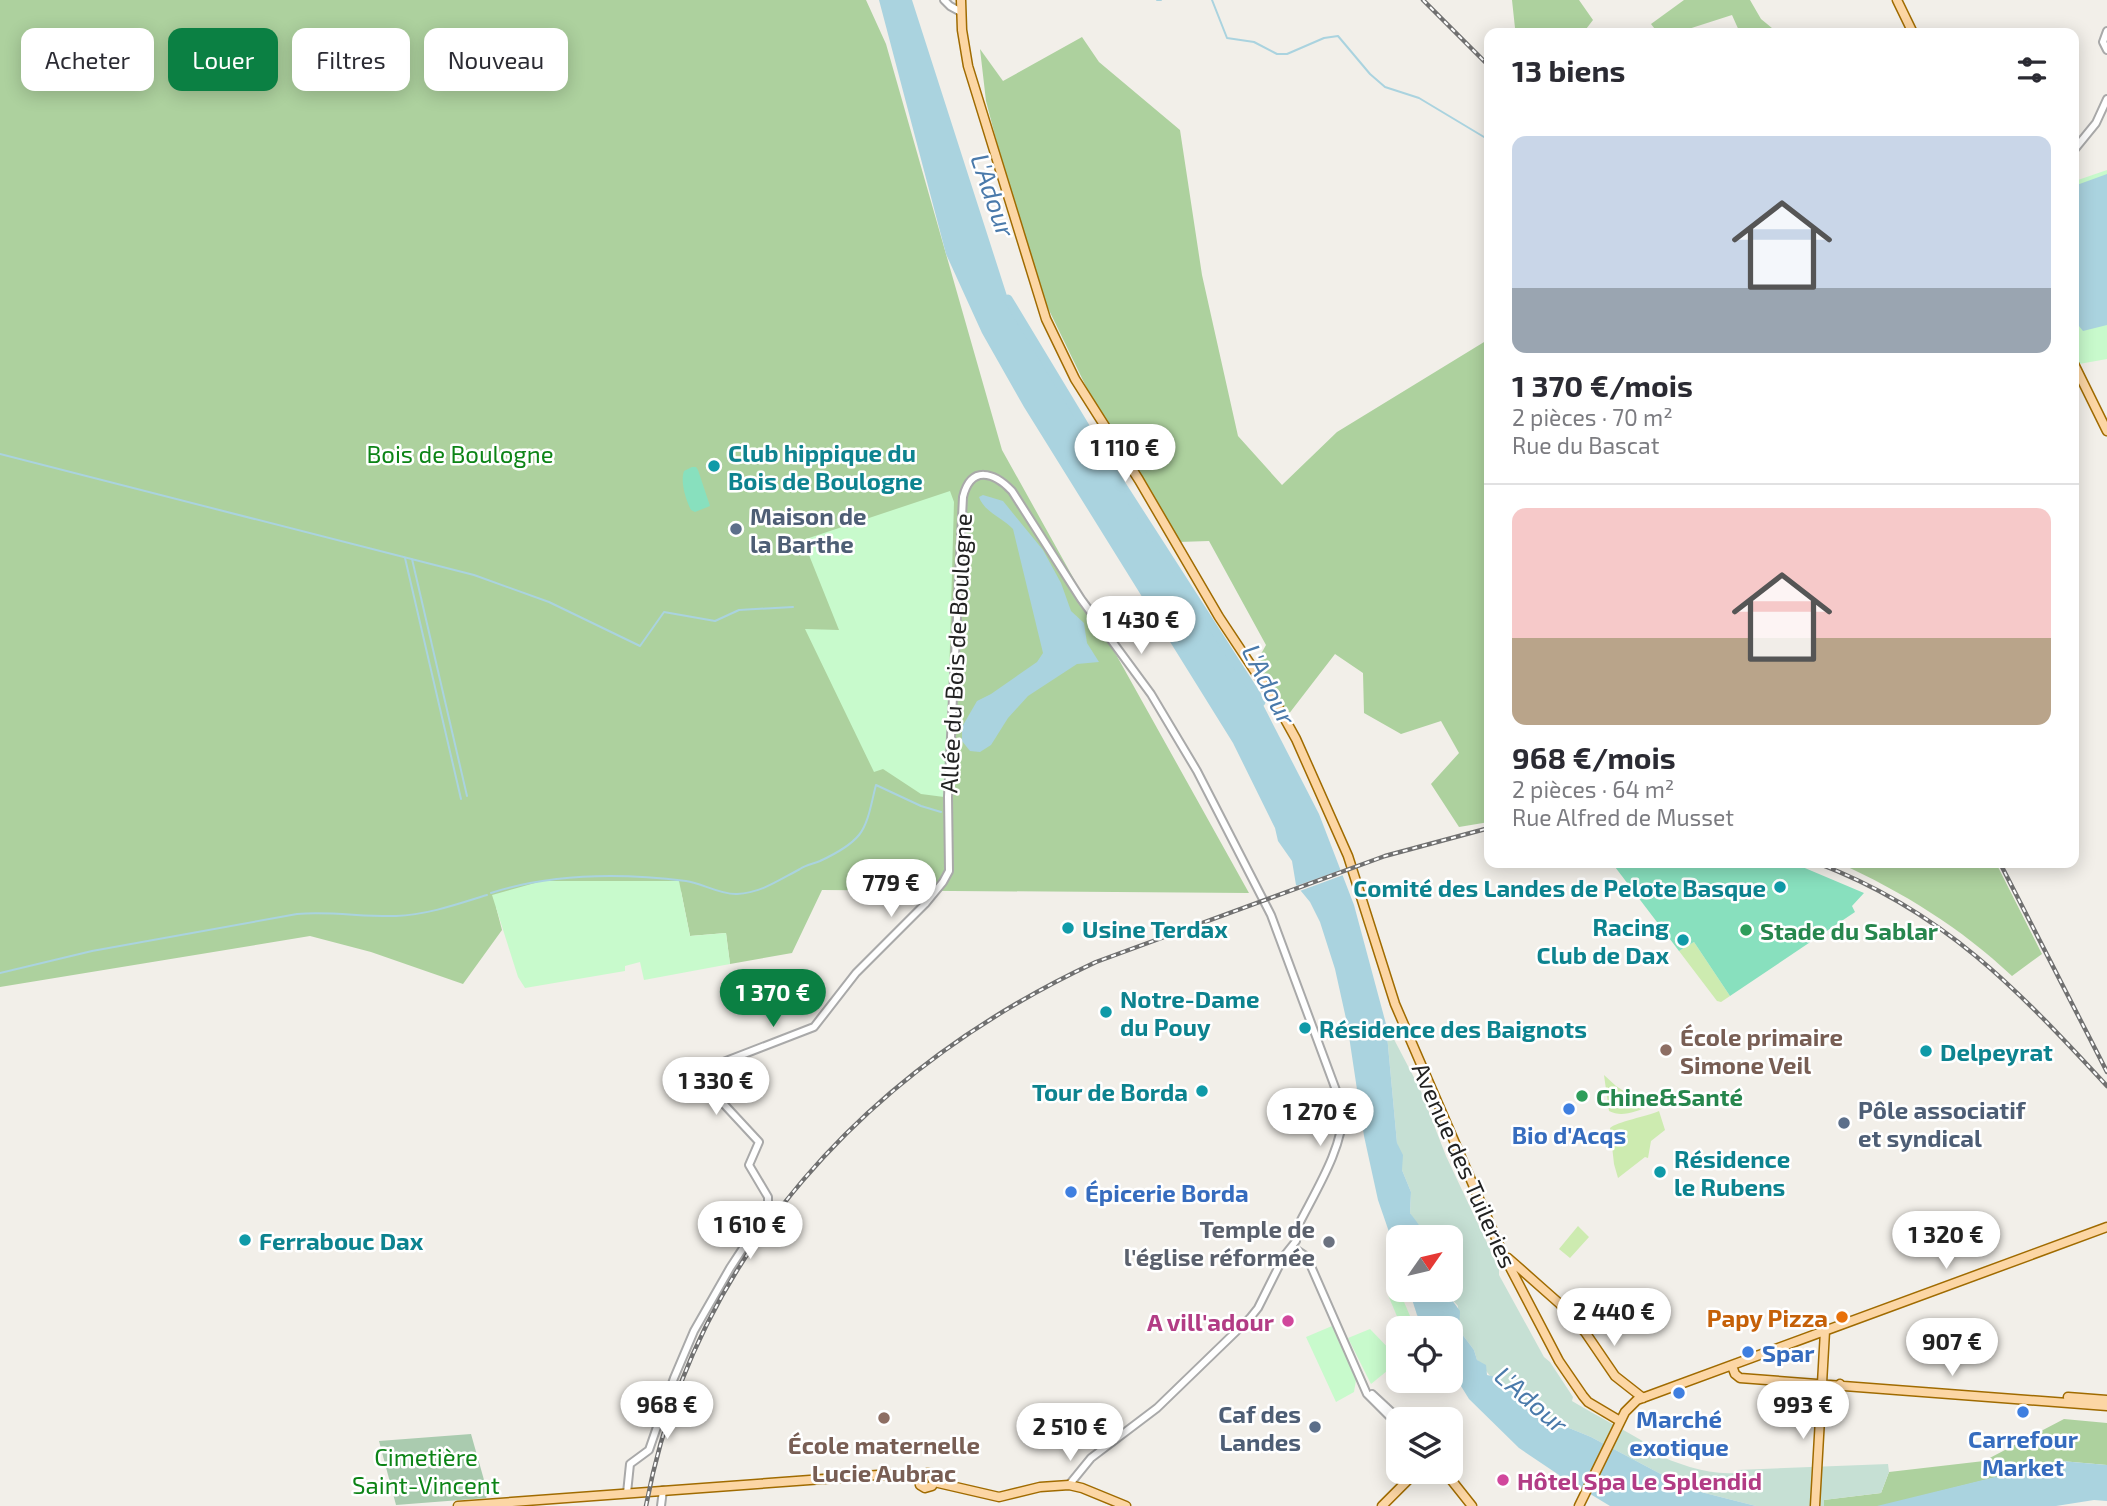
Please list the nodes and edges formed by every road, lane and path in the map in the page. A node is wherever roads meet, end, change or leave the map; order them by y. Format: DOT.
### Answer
graph roads {
  1 [pos="944,0"];
  2 [pos="1897,0"];
  3 [pos="963,5"];
  4 [pos="1911,28"];
  5 [pos="2107,31"];
  6 [pos="2107,50"];
  7 [pos="972,75"];
  8 [pos="2106,101"];
  9 [pos="2079,145"];
  10 [pos="2079,374"];
  11 [pos="2106,426"];
  12 [pos="2107,1227"];
  13 [pos="1292,1247"];
  14 [pos="1502,1252"];
  15 [pos="1825,1331"];
  16 [pos="1732,1366"];
  17 [pos="1822,1383"];
  18 [pos="1841,1384"];
  19 [pos="1366,1391"];
  20 [pos="1643,1398"];
  21 [pos="2029,1398"];
  22 [pos="2107,1400"];
  23 [pos="2107,1406"];
  24 [pos="1386,1408"];
  25 [pos="1386,1412"];
  26 [pos="1819,1419"];
  27 [pos="1619,1423"];
  28 [pos="1404,1484"];
  29 [pos="1455,1484"];
  30 [pos="1069,1485"];
  31 [pos="663,1490"];
  32 [pos="627,1493"];
  33 [pos="998,1502"];
  34 [pos="458,1506"];
  35 [pos="661,1506"];
  36 [pos="1126,1506"];
  37 [pos="1382,1506"];
  38 [pos="1472,1506"];
  39 [pos="1579,1506"];
  40 [pos="1815,1506"];
  1 -- 3 [label="street"];
  2 -- 4 [label="main road"];
  3 -- 7 [label="main road"];
  3 -- 7 [label="main road"];
  5 -- 6 [label="street"];
  7 -- 14 [label="main road, Avenue des Tuileries"];
  8 -- 9 [label="street"];
  10 -- 11 [label="main road"];
  12 -- 15 [label="main road"];
  13 -- 19 [label="street"];
  13 -- 30 [label="street"];
  13 -- 32 [label="street, Allée du Bois de Boulogne"];
  14 -- 20 [label="main road"];
  14 -- 27 [label="main road, Avenue des Tuileries"];
  15 -- 16 [label="main road"];
  15 -- 17 [label="main road"];
  16 -- 17 [label="main road"];
  16 -- 20 [label="main road"];
  17 -- 18 [label="main road"];
  17 -- 26 [label="main road"];
  18 -- 21 [label="main road"];
  18 -- 26 [label="main road"];
  19 -- 24 [label="street"];
  19 -- 25 [label="street"];
  20 -- 27 [label="main road"];
  21 -- 22 [label="main road"];
  21 -- 23 [label="main road"];
  26 -- 40 [label="main road"];
  27 -- 39 [label="main road"];
  28 -- 37 [label="main road"];
  29 -- 38 [label="main road"];
  30 -- 33 [label="main road"];
  30 -- 36 [label="main road"];
  31 -- 32 [label="main road"];
  31 -- 33 [label="main road"];
  31 -- 35 [label="street"];
  32 -- 34 [label="main road"];
}
